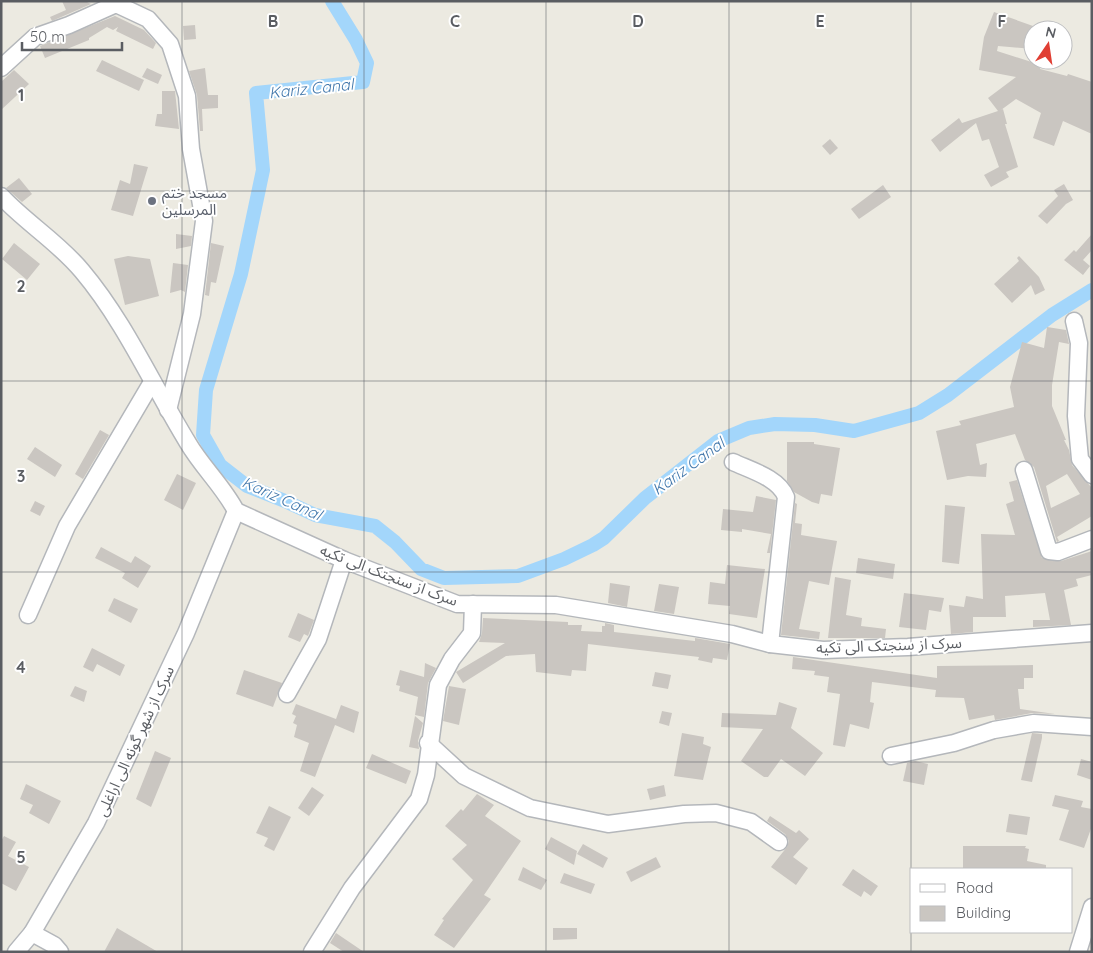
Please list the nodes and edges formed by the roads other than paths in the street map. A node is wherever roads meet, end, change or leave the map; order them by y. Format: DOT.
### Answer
graph roads {
  1 [pos="1,68"];
  2 [pos="1,196"];
  3 [pos="1074,321"];
  4 [pos="152,382"];
  5 [pos="168,410"];
  6 [pos="733,462"];
  7 [pos="1024,470"];
  8 [pos="1092,475"];
  9 [pos="236,511"];
  10 [pos="1092,540"];
  11 [pos="344,560"];
  12 [pos="473,604"];
  13 [pos="28,615"];
  14 [pos="1092,633"];
  15 [pos="770,644"];
  16 [pos="287,694"];
  17 [pos="1092,727"];
  18 [pos="428,743"];
  19 [pos="891,756"];
  20 [pos="779,842"];
  21 [pos="1092,907"];
  22 [pos="32,933"];
  23 [pos="16,952"];
  24 [pos="60,952"];
  25 [pos="312,952"];
  26 [pos="1078,952"];
  1 -- 5 [label="street"];
  2 -- 4 [label="street"];
  3 -- 8 [label="street"];
  4 -- 5 [label="street"];
  4 -- 13 [label="street"];
  5 -- 9 [label="street"];
  6 -- 15 [label="street"];
  7 -- 10 [label="street"];
  9 -- 11 [label="street, سرک از سنجتک الی تکیه"];
  9 -- 22 [label="street, سرک از شهر گونه الی اراغلی"];
  11 -- 12 [label="street, سرک از سنجتک الی تکیه"];
  11 -- 16 [label="street"];
  12 -- 15 [label="street, سرک از سنجتک الی تکیه"];
  12 -- 18 [label="street"];
  14 -- 15 [label="street, سرک از سنجتک الی تکیه"];
  17 -- 19 [label="street"];
  18 -- 20 [label="street"];
  18 -- 25 [label="street"];
  21 -- 26 [label="street"];
  22 -- 23 [label="street, سرک از شهر گونه الی اراغلی"];
  22 -- 24 [label="street"];
}
